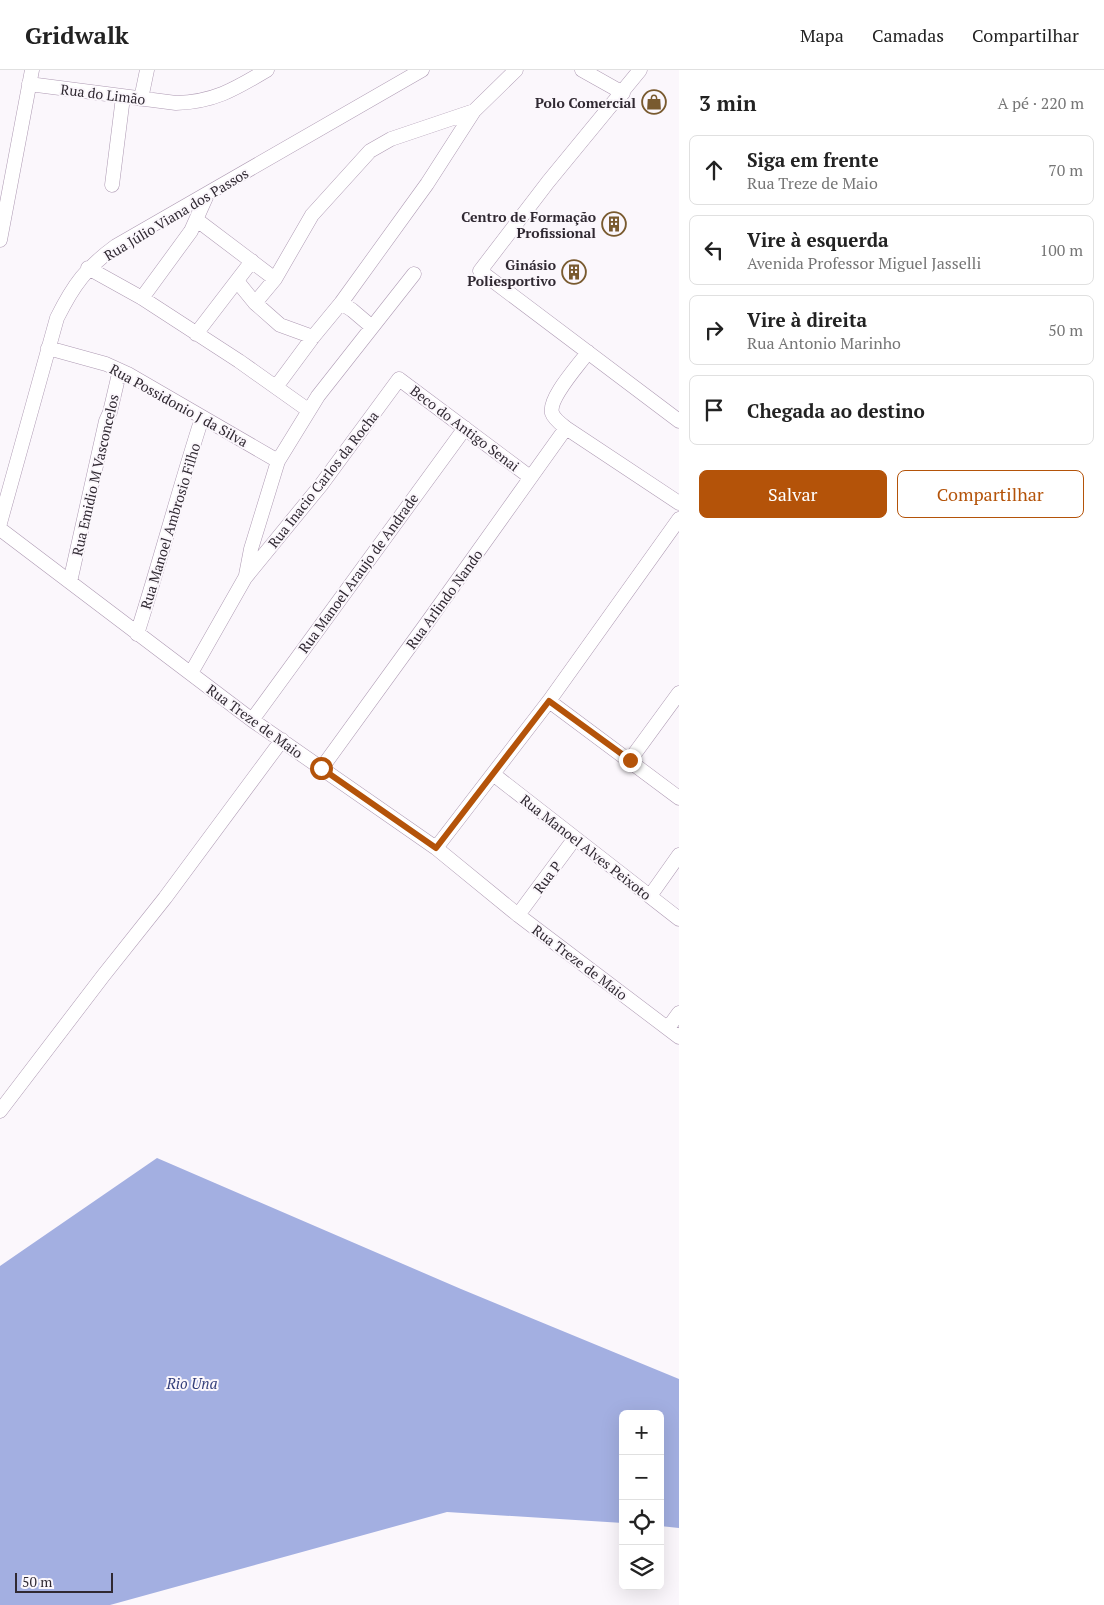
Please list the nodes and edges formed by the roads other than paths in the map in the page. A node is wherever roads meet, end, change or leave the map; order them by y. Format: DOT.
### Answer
graph roads {
  1 [pos="32,70"];
  2 [pos="147,70"];
  3 [pos="267,70"];
  4 [pos="422,70"];
  5 [pos="516,70"];
  6 [pos="582,70"];
  7 [pos="640,70"];
  8 [pos="29,84"];
  9 [pos="622,93"];
  10 [pos="123,97"];
  11 [pos="142,99"];
  12 [pos="474,111"];
  13 [pos="112,185"];
  14 [pos="207,195"];
  15 [pos="197,220"];
  16 [pos="0,240"];
  17 [pos="252,261"];
  18 [pos="88,268"];
  19 [pos="414,274"];
  20 [pos="275,279"];
  21 [pos="237,280"];
  22 [pos="142,298"];
  23 [pos="255,303"];
  24 [pos="341,303"];
  25 [pos="372,328"];
  26 [pos="196,334"];
  27 [pos="313,337"];
  28 [pos="48,348"];
  29 [pos="588,352"];
  30 [pos="128,374"];
  31 [pos="399,379"];
  32 [pos="276,387"];
  33 [pos="308,410"];
  34 [pos="202,418"];
  35 [pos="679,421"];
  36 [pos="465,428"];
  37 [pos="566,428"];
  38 [pos="278,461"];
  39 [pos="530,477"];
  40 [pos="679,503"];
  41 [pos="0,523"];
  42 [pos="677,527"];
  43 [pos="0,529"];
  44 [pos="245,578"];
  45 [pos="70,582"];
  46 [pos="137,634"];
  47 [pos="191,673"];
  48 [pos="679,693"];
  49 [pos="549,701"];
  50 [pos="252,720"];
  51 [pos="282,740"];
  52 [pos="630,760"];
  53 [pos="321,768"];
  54 [pos="493,774"];
  55 [pos="679,798"];
  56 [pos="575,838"];
  57 [pos="436,848"];
  58 [pos="679,855"];
  59 [pos="650,896"];
  60 [pos="518,915"];
  61 [pos="679,919"];
  62 [pos="679,1013"];
  63 [pos="674,1033"];
  64 [pos="0,1111"];
  1 -- 8 [label="street"];
  2 -- 11 [label="street"];
  3 -- 11 [label="street, Rua do Limão"];
  4 -- 14 [label="street, Rua Júlio Viana dos Passos"];
  5 -- 12 [label="street"];
  6 -- 9 [label="street"];
  7 -- 9 [label="street"];
  8 -- 10 [label="street, Rua do Limão"];
  8 -- 16 [label="street"];
  9 -- 29 [label="street"];
  10 -- 11 [label="street, Rua do Limão"];
  10 -- 13 [label="street"];
  12 -- 20 [label="street"];
  12 -- 24 [label="street"];
  14 -- 15 [label="street"];
  14 -- 18 [label="street, Rua Júlio Viana dos Passos"];
  15 -- 17 [label="street"];
  15 -- 22 [label="street"];
  17 -- 20 [label="street"];
  17 -- 21 [label="street"];
  18 -- 22 [label="street"];
  18 -- 28 [label="street, Rua Júlio Viana dos Passos"];
  19 -- 25 [label="street, Rua Inacio Carlos da Rocha"];
  20 -- 23 [label="street"];
  21 -- 23 [label="street"];
  21 -- 26 [label="street"];
  22 -- 26 [label="street"];
  23 -- 27 [label="street"];
  24 -- 25 [label="street"];
  24 -- 27 [label="street"];
  25 -- 33 [label="street, Rua Inacio Carlos da Rocha"];
  26 -- 32 [label="street"];
  27 -- 32 [label="street"];
  28 -- 30 [label="street, Rua Possidonio J da Silva"];
  28 -- 41 [label="street, Rua Júlio Viana dos Passos"];
  29 -- 35 [label="street"];
  29 -- 37 [label="street"];
  30 -- 34 [label="street, Rua Possidonio J da Silva"];
  30 -- 45 [label="street, Rua Emidio M Vasconcelos"];
  31 -- 36 [label="street, Beco do Antigo Senai"];
  31 -- 44 [label="street, Rua Inacio Carlos da Rocha"];
  32 -- 33 [label="street"];
  33 -- 38 [label="street, Rua Inacio Carlos da Rocha"];
  34 -- 38 [label="street, Rua Possidonio J da Silva"];
  34 -- 46 [label="street, Rua Manoel Ambrosio Filho"];
  36 -- 39 [label="street, Beco do Antigo Senai"];
  36 -- 50 [label="street, Rua Manoel Araujo de Andrade"];
  37 -- 39 [label="street, Rua Arlindo Nando"];
  37 -- 40 [label="street"];
  38 -- 44 [label="street, Rua Inacio Carlos da Rocha"];
  39 -- 53 [label="street, Rua Arlindo Nando"];
  42 -- 49 [label="street"];
  43 -- 45 [label="street, Rua Treze de Maio"];
  44 -- 47 [label="street, Rua Inacio Carlos da Rocha"];
  45 -- 46 [label="street, Rua Treze de Maio"];
  46 -- 47 [label="street, Rua Treze de Maio"];
  47 -- 50 [label="street, Rua Treze de Maio"];
  48 -- 52 [label="street"];
  49 -- 52 [label="street"];
  49 -- 54 [label="street"];
  50 -- 51 [label="street, Rua Treze de Maio"];
  51 -- 53 [label="street, Rua Treze de Maio"];
  51 -- 64 [label="street"];
  52 -- 55 [label="street"];
  53 -- 57 [label="street, Rua Treze de Maio"];
  54 -- 56 [label="street, Rua Manoel Alves Peixoto"];
  54 -- 57 [label="street"];
  56 -- 59 [label="street, Rua Manoel Alves Peixoto"];
  56 -- 60 [label="street, Rua P"];
  57 -- 60 [label="street, Rua Treze de Maio"];
  58 -- 59 [label="street"];
  59 -- 61 [label="street, Rua Manoel Alves Peixoto"];
  60 -- 63 [label="street, Rua Treze de Maio"];
  62 -- 63 [label="street"];
}
